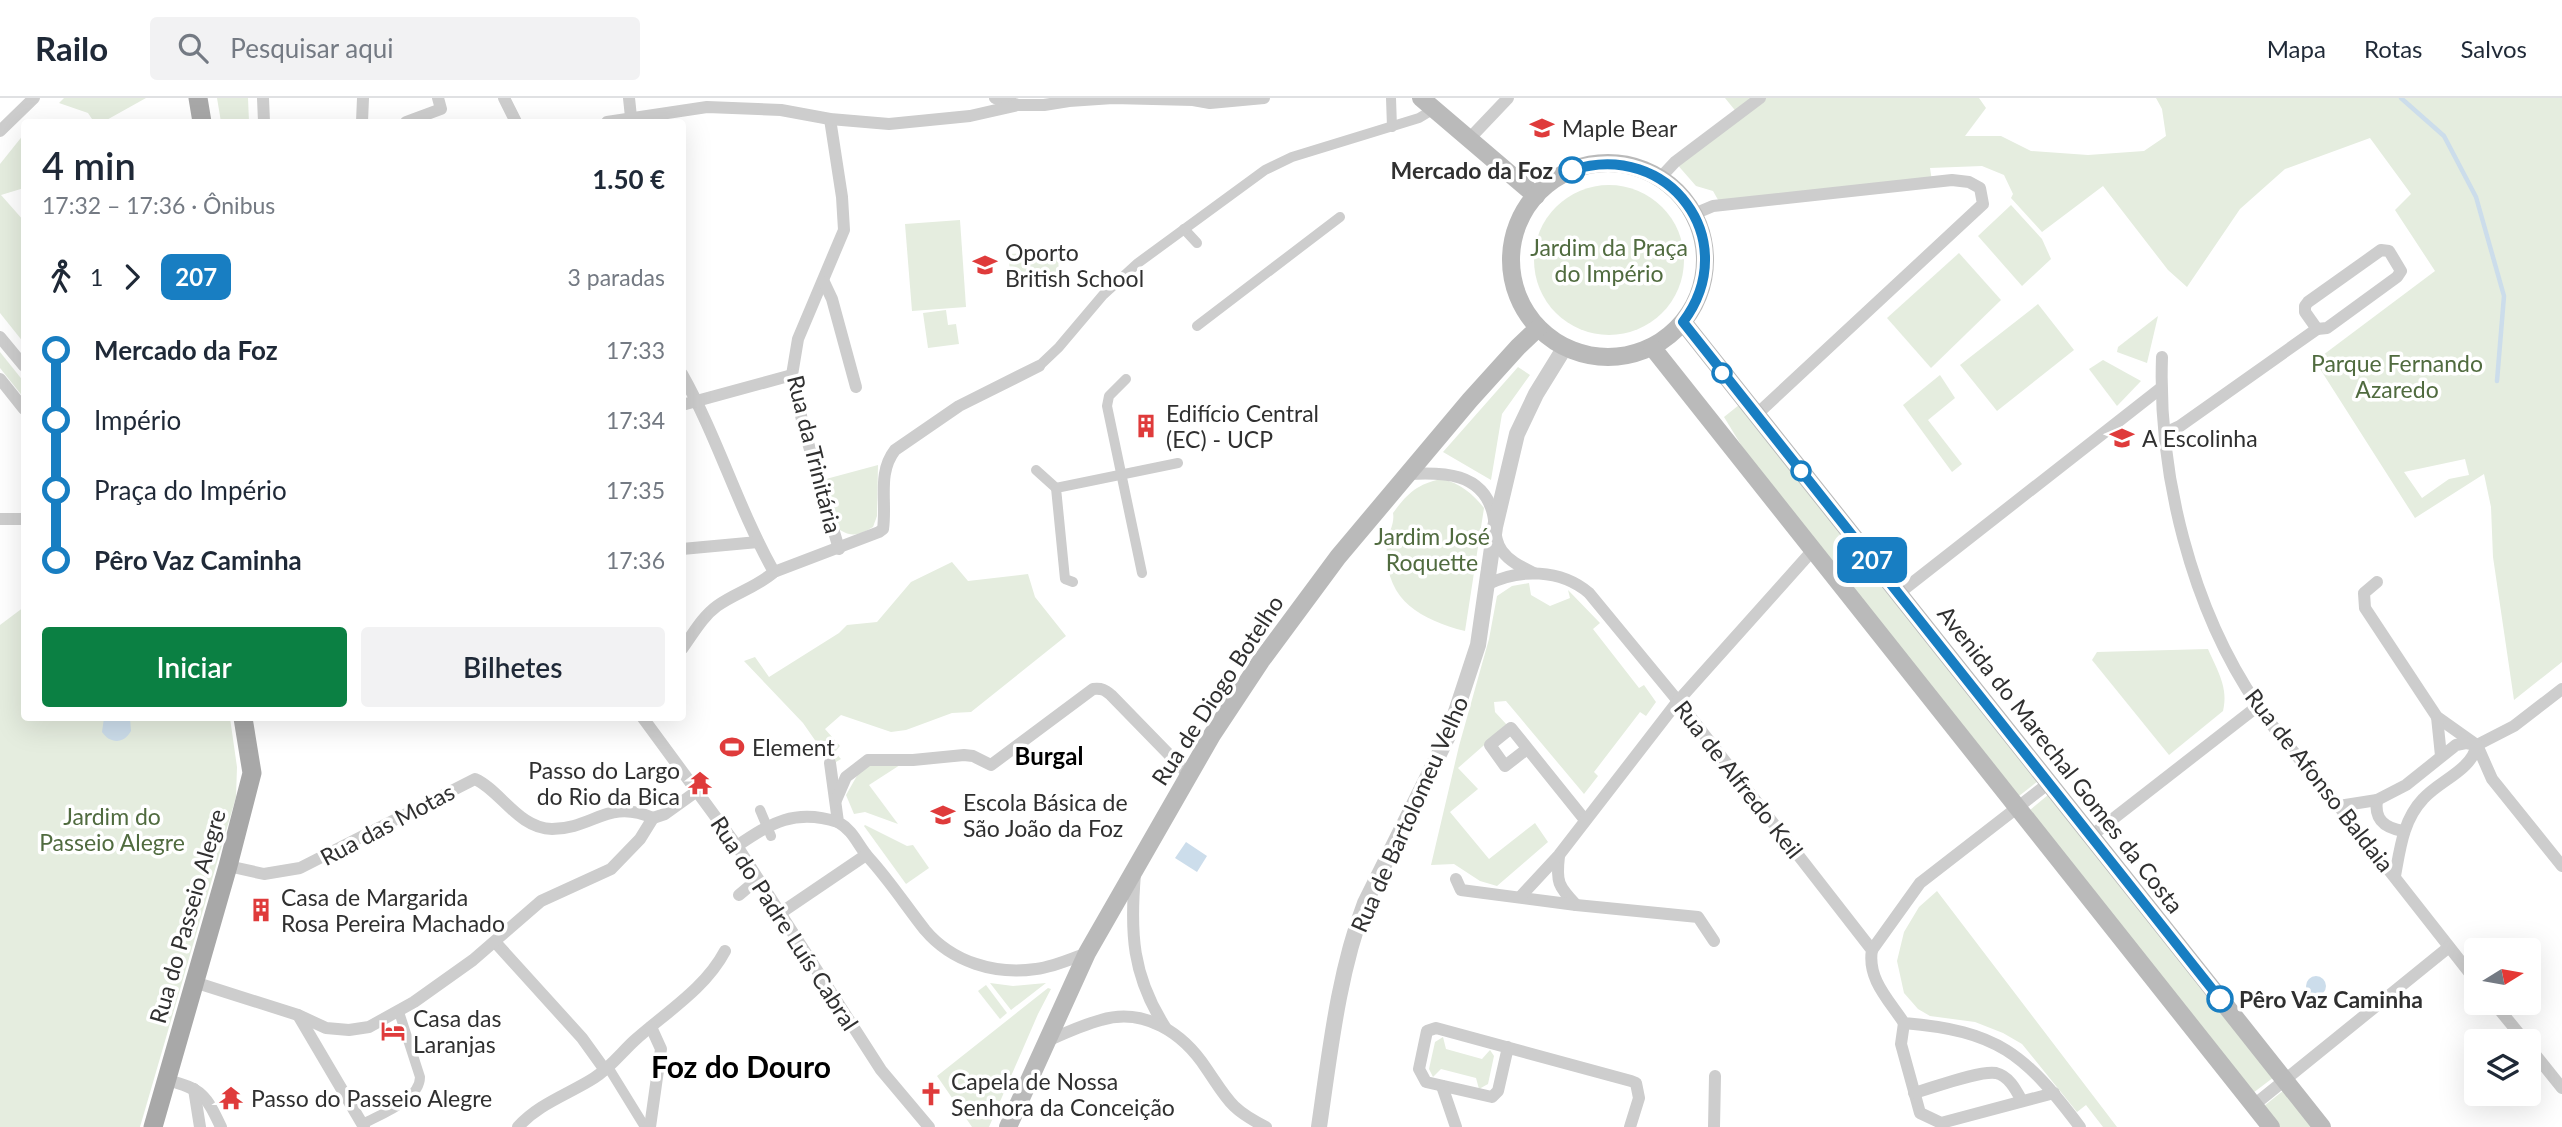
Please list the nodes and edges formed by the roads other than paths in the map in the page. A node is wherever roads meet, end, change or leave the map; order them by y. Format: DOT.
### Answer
graph roads {
  1 [pos="34,98"];
  2 [pos="198,98"];
  3 [pos="263,98"];
  4 [pos="363,98"];
  5 [pos="438,98"];
  6 [pos="504,98"];
  7 [pos="629,98"];
  8 [pos="995,98"];
  9 [pos="1264,98"];
  10 [pos="1391,98"];
  11 [pos="1508,98"];
  12 [pos="1760,98"];
  13 [pos="1067,99"];
  14 [pos="1195,99"];
  15 [pos="782,104"];
  16 [pos="1427,104"];
  17 [pos="1018,105"];
  18 [pos="632,117"];
  19 [pos="202,119"];
  20 [pos="264,119"];
  21 [pos="362,119"];
  22 [pos="414,119"];
  23 [pos="514,119"];
  24 [pos="622,119"];
  25 [pos="830,119"];
  26 [pos="1392,127"];
  27 [pos="0,131"];
  28 [pos="1470,138"];
  29 [pos="1660,178"];
  30 [pos="1536,196"];
  31 [pos="1693,214"];
  32 [pos="1340,217"];
  33 [pos="1184,229"];
  34 [pos="1197,243"];
  35 [pos="824,282"];
  36 [pos="1683,322"];
  37 [pos="1197,326"];
  38 [pos="1538,328"];
  39 [pos="2317,329"];
  40 [pos="0,337"];
  41 [pos="1652,346"];
  42 [pos="1565,347"];
  43 [pos="2162,357"];
  44 [pos="21,362"];
  45 [pos="1039,366"];
  46 [pos="792,375"];
  47 [pos="0,379"];
  48 [pos="1126,379"];
  49 [pos="686,381"];
  50 [pos="856,387"];
  51 [pos="2161,388"];
  52 [pos="697,400"];
  53 [pos="686,404"];
  54 [pos="21,405"];
  55 [pos="1756,415"];
  56 [pos="2165,433"];
  57 [pos="1178,463"];
  58 [pos="1036,470"];
  59 [pos="1408,474"];
  60 [pos="1122,475"];
  61 [pos="1056,488"];
  62 [pos="0,519"];
  63 [pos="21,519"];
  64 [pos="1495,527"];
  65 [pos="758,542"];
  66 [pos="686,549"];
  67 [pos="839,549"];
  68 [pos="1813,550"];
  69 [pos="774,572"];
  70 [pos="1142,573"];
  71 [pos="1534,573"];
  72 [pos="1073,582"];
  73 [pos="2377,582"];
  74 [pos="1486,585"];
  75 [pos="1898,594"];
  76 [pos="686,643"];
  77 [pos="2562,689"];
  78 [pos="1678,701"];
  79 [pos="2258,706"];
  80 [pos="2437,717"];
  81 [pos="243,721"];
  82 [pos="645,721"];
  83 [pos="2477,745"];
  84 [pos="1527,748"];
  85 [pos="2441,757"];
  86 [pos="830,763"];
  87 [pos="1188,774"];
  88 [pos="2049,783"];
  89 [pos="697,791"];
  90 [pos="836,800"];
  91 [pos="2377,800"];
  92 [pos="2339,806"];
  93 [pos="2018,808"];
  94 [pos="760,810"];
  95 [pos="653,818"];
  96 [pos="1585,820"];
  97 [pos="838,822"];
  98 [pos="768,831"];
  99 [pos="2403,831"];
  100 [pos="2091,836"];
  101 [pos="737,846"];
  102 [pos="866,855"];
  103 [pos="1559,855"];
  104 [pos="228,866"];
  105 [pos="1136,866"];
  106 [pos="2562,866"];
  107 [pos="2395,876"];
  108 [pos="758,879"];
  109 [pos="1456,879"];
  110 [pos="739,895"];
  111 [pos="1521,896"];
  112 [pos="1576,905"];
  113 [pos="779,914"];
  114 [pos="1714,941"];
  115 [pos="495,942"];
  116 [pos="2449,947"];
  117 [pos="1872,950"];
  118 [pos="725,951"];
  119 [pos="1087,953"];
  120 [pos="2464,966"];
  121 [pos="194,982"];
  122 [pos="399,1012"];
  123 [pos="298,1015"];
  124 [pos="2504,1015"];
  125 [pos="1904,1023"];
  126 [pos="651,1027"];
  127 [pos="1165,1027"];
  128 [pos="2515,1029"];
  129 [pos="1045,1042"];
  130 [pos="1508,1047"];
  131 [pos="2541,1061"];
  132 [pos="607,1068"];
  133 [pos="1715,1076"];
  134 [pos="167,1080"];
  135 [pos="2285,1081"];
  136 [pos="1443,1086"];
  137 [pos="2562,1088"];
  138 [pos="194,1089"];
  139 [pos="1914,1093"];
  140 [pos="2054,1093"];
  141 [pos="2022,1101"];
  142 [pos="2254,1105"];
  143 [pos="364,1126"];
  144 [pos="153,1127"];
  145 [pos="200,1127"];
  146 [pos="221,1127"];
  147 [pos="518,1127"];
  148 [pos="645,1127"];
  149 [pos="650,1127"];
  150 [pos="929,1127"];
  151 [pos="1008,1127"];
  152 [pos="1266,1127"];
  153 [pos="1319,1127"];
  154 [pos="1456,1127"];
  155 [pos="1630,1127"];
  156 [pos="1714,1127"];
  157 [pos="2080,1127"];
  158 [pos="2272,1127"];
  159 [pos="2322,1127"];
  1 -- 27 [label="street"];
  2 -- 19 [label="main road"];
  3 -- 20 [label="street"];
  4 -- 21 [label="street"];
  5 -- 22 [label="street"];
  6 -- 23 [label="street"];
  7 -- 18 [label="street"];
  8 -- 17 [label="street"];
  9 -- 14 [label="street"];
  10 -- 26 [label="street"];
  11 -- 28 [label="street"];
  12 -- 29 [label="street"];
  13 -- 14 [label="street"];
  13 -- 17 [label="street"];
  15 -- 18 [label="street"];
  15 -- 25 [label="street"];
  16 -- 26 [label="street"];
  16 -- 28 [label="main road"];
  17 -- 25 [label="street"];
  18 -- 24 [label="street"];
  25 -- 35 [label="street, Rua da Trinitária"];
  26 -- 33 [label="street"];
  28 -- 30 [label="main road"];
  29 -- 30 [label="main road"];
  29 -- 31 [label="main road"];
  30 -- 38 [label="main road"];
  31 -- 36 [label="main road"];
  31 -- 55 [label="street"];
  32 -- 37 [label="street"];
  33 -- 34 [label="street"];
  33 -- 45 [label="street"];
  35 -- 46 [label="street, Rua da Trinitária"];
  35 -- 50 [label="street"];
  36 -- 41 [label="main road"];
  36 -- 55 [label="main road, Avenida do Marechal Gomes da Costa"];
  38 -- 42 [label="main road"];
  38 -- 59 [label="main road, Rua de Diogo Botelho"];
  39 -- 39 [label="street"];
  39 -- 56 [label="street"];
  40 -- 44 [label="street"];
  41 -- 42 [label="main road"];
  41 -- 68 [label="main road"];
  42 -- 64 [label="street, Rua de Bartolomeu Velho"];
  43 -- 51 [label="street, Rua de Afonso Baldaia"];
  45 -- 67 [label="street"];
  46 -- 52 [label="street"];
  46 -- 67 [label="street, Rua da Trinitária"];
  47 -- 54 [label="street"];
  48 -- 60 [label="street"];
  49 -- 52 [label="street"];
  51 -- 56 [label="street, Rua de Afonso Baldaia"];
  51 -- 75 [label="street"];
  52 -- 53 [label="street"];
  52 -- 65 [label="street"];
  55 -- 75 [label="main road, Avenida do Marechal Gomes da Costa"];
  56 -- 79 [label="street, Rua de Afonso Baldaia"];
  57 -- 60 [label="street"];
  58 -- 61 [label="street"];
  59 -- 64 [label="street, Rua de Alfredo Keil"];
  59 -- 87 [label="main road, Rua de Diogo Botelho"];
  60 -- 61 [label="street"];
  60 -- 70 [label="street"];
  61 -- 72 [label="street"];
  62 -- 63 [label="street"];
  64 -- 71 [label="street, Rua de Alfredo Keil"];
  64 -- 74 [label="street, Rua de Bartolomeu Velho"];
  65 -- 66 [label="street"];
  65 -- 69 [label="street"];
  67 -- 69 [label="street"];
  68 -- 78 [label="street"];
  68 -- 93 [label="main road"];
  69 -- 76 [label="street"];
  71 -- 74 [label="street, Rua de Alfredo Keil"];
  71 -- 78 [label="street, Rua de Alfredo Keil"];
  73 -- 80 [label="street"];
  74 -- 153 [label="street, Rua de Bartolomeu Velho"];
  75 -- 88 [label="main road, Avenida do Marechal Gomes da Costa"];
  77 -- 83 [label="street"];
  78 -- 96 [label="street"];
  78 -- 117 [label="street, Rua de Alfredo Keil"];
  79 -- 92 [label="street, Rua de Afonso Baldaia"];
  79 -- 100 [label="street"];
  80 -- 83 [label="street"];
  80 -- 85 [label="street"];
  81 -- 104 [label="main road, Rua do Passeio Alegre"];
  82 -- 89 [label="street, Rua do Padre Luís Cabral"];
  83 -- 85 [label="street"];
  83 -- 99 [label="street"];
  83 -- 106 [label="street"];
  84 -- 96 [label="street"];
  85 -- 91 [label="street"];
  86 -- 90 [label="street"];
  87 -- 90 [label="street"];
  87 -- 105 [label="main road, Rua de Diogo Botelho"];
  88 -- 93 [label="street"];
  88 -- 100 [label="main road, Avenida do Marechal Gomes da Costa"];
  89 -- 95 [label="street"];
  89 -- 101 [label="street, Rua do Padre Luís Cabral"];
  90 -- 97 [label="street"];
  91 -- 92 [label="street"];
  91 -- 99 [label="street"];
  92 -- 107 [label="street, Rua de Afonso Baldaia"];
  93 -- 117 [label="street"];
  93 -- 142 [label="main road"];
  94 -- 98 [label="street"];
  95 -- 104 [label="street, Rua das Motas"];
  95 -- 115 [label="street"];
  96 -- 103 [label="street"];
  97 -- 98 [label="street"];
  97 -- 102 [label="street"];
  98 -- 101 [label="street"];
  99 -- 107 [label="street"];
  100 -- 135 [label="main road, Avenida do Marechal Gomes da Costa"];
  101 -- 108 [label="street, Rua do Padre Luís Cabral"];
  102 -- 113 [label="street"];
  102 -- 119 [label="street"];
  103 -- 111 [label="street"];
  103 -- 112 [label="street"];
  104 -- 121 [label="main road, Rua do Passeio Alegre"];
  105 -- 119 [label="main road, Rua de Diogo Botelho"];
  105 -- 127 [label="street"];
  107 -- 116 [label="street, Rua de Afonso Baldaia"];
  108 -- 110 [label="street"];
  108 -- 113 [label="street, Rua do Padre Luís Cabral"];
  109 -- 111 [label="street"];
  111 -- 112 [label="street"];
  112 -- 114 [label="street"];
  113 -- 150 [label="street, Rua do Padre Luís Cabral"];
  115 -- 122 [label="street"];
  115 -- 132 [label="street"];
  116 -- 120 [label="street, Rua de Afonso Baldaia"];
  116 -- 135 [label="street"];
  117 -- 125 [label="street, Rua de Alfredo Keil"];
  118 -- 126 [label="street"];
  119 -- 129 [label="main road, Rua de Diogo Botelho"];
  121 -- 123 [label="street"];
  121 -- 134 [label="main road, Rua do Passeio Alegre"];
  122 -- 123 [label="street"];
  122 -- 143 [label="street"];
  123 -- 143 [label="street"];
  124 -- 128 [label="street"];
  125 -- 139 [label="street"];
  125 -- 140 [label="street"];
  126 -- 132 [label="street"];
  126 -- 149 [label="street"];
  127 -- 129 [label="street"];
  127 -- 152 [label="street"];
  129 -- 151 [label="main road, Rua de Diogo Botelho"];
  130 -- 136 [label="street"];
  130 -- 136 [label="street"];
  130 -- 155 [label="street"];
  131 -- 137 [label="street"];
  132 -- 147 [label="street"];
  132 -- 148 [label="street"];
  133 -- 156 [label="street"];
  134 -- 138 [label="street"];
  134 -- 144 [label="main road, Rua do Passeio Alegre"];
  135 -- 142 [label="street"];
  135 -- 159 [label="main road, Avenida do Marechal Gomes da Costa"];
  136 -- 154 [label="street"];
  138 -- 145 [label="street"];
  138 -- 146 [label="street"];
  139 -- 141 [label="street"];
  139 -- 141 [label="street"];
  140 -- 141 [label="street"];
  140 -- 157 [label="street"];
  142 -- 158 [label="main road"];
}
